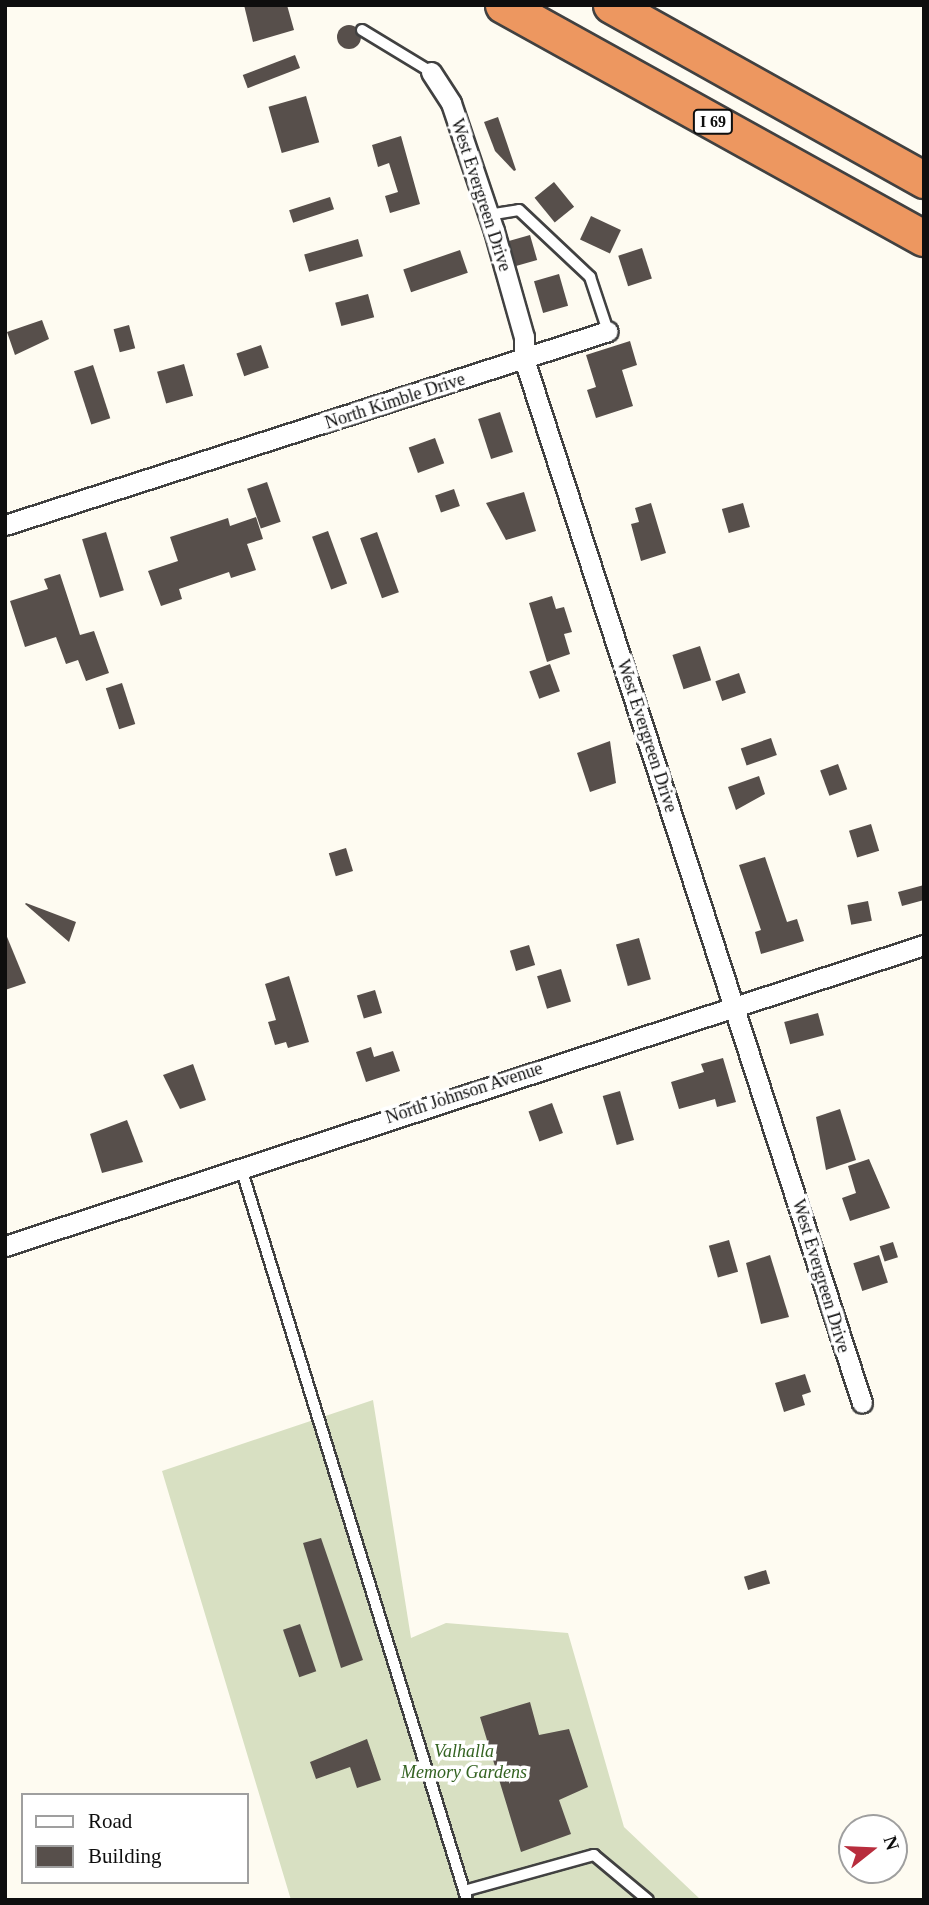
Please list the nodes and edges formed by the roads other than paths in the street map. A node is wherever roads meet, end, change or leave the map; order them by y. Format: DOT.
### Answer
graph roads {
  1 [pos="503,5"];
  2 [pos="611,5"];
  3 [pos="362,30"];
  4 [pos="431,72"];
  5 [pos="924,180"];
  6 [pos="488,215"];
  7 [pos="924,238"];
  8 [pos="608,331"];
  9 [pos="524,359"];
  10 [pos="5,526"];
  11 [pos="924,944"];
  12 [pos="734,1006"];
  13 [pos="241,1167"];
  14 [pos="5,1246"];
  15 [pos="862,1403"];
  16 [pos="466,1895"];
  17 [pos="648,1900"];
  1 -- 7 [label="highway, I 69"];
  2 -- 5 [label="highway"];
  3 -- 4 [label="lane"];
  4 -- 6 [label="street, West Evergreen Drive"];
  6 -- 8 [label="lane, North Kimble Drive"];
  6 -- 9 [label="street, West Evergreen Drive"];
  8 -- 9 [label="street, North Kimble Drive"];
  9 -- 10 [label="street, North Kimble Drive"];
  9 -- 12 [label="street, West Evergreen Drive"];
  11 -- 12 [label="street, North Johnson Avenue"];
  12 -- 13 [label="street, North Johnson Avenue"];
  12 -- 15 [label="street, West Evergreen Drive"];
  13 -- 14 [label="street, North Johnson Avenue"];
  13 -- 16 [label="lane"];
  16 -- 17 [label="lane"];
}
